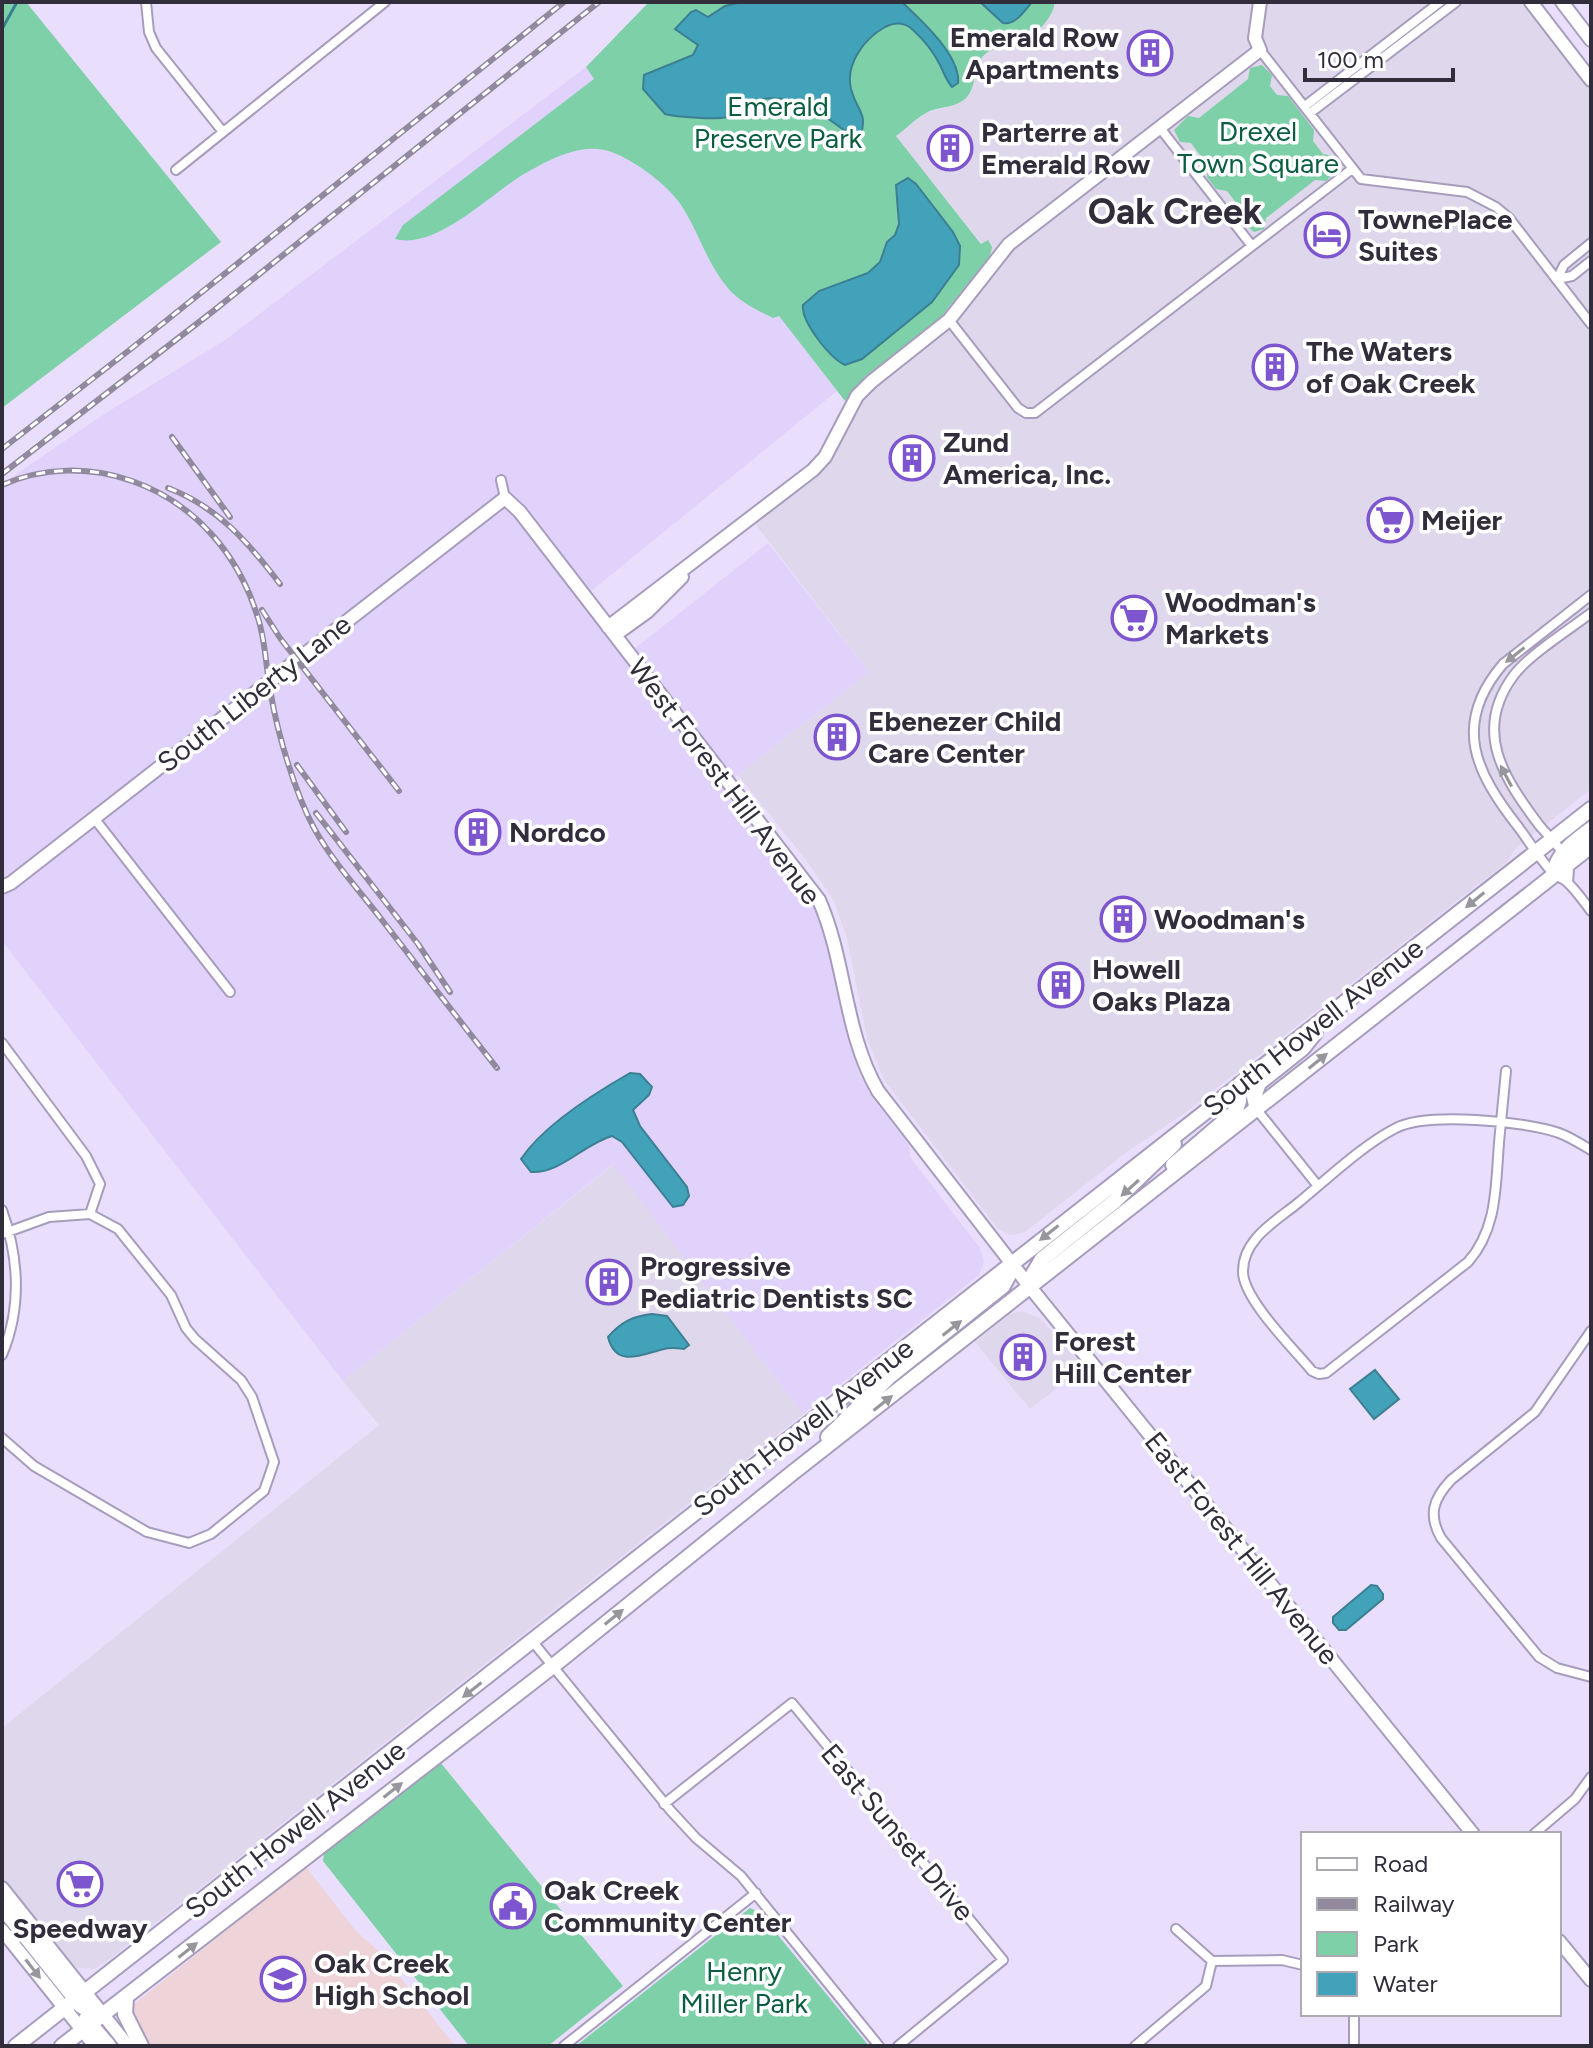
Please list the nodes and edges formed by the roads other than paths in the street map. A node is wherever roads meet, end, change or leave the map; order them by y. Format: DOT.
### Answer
graph roads {
  1 [pos="146,2"];
  2 [pos="385,2"];
  3 [pos="1260,2"];
  4 [pos="1440,2"];
  5 [pos="1456,2"];
  6 [pos="1531,2"];
  7 [pos="1562,2"];
  8 [pos="374,5"];
  9 [pos="1591,40"];
  10 [pos="1260,50"];
  11 [pos="1591,80"];
  12 [pos="1307,110"];
  13 [pos="1160,128"];
  14 [pos="223,132"];
  15 [pos="1352,169"];
  16 [pos="176,170"];
  17 [pos="1591,243"];
  18 [pos="1252,246"];
  19 [pos="1591,261"];
  20 [pos="1557,279"];
  21 [pos="949,320"];
  22 [pos="1591,324"];
  23 [pos="501,480"];
  24 [pos="505,498"];
  25 [pos="1591,595"];
  26 [pos="1591,613"];
  27 [pos="612,631"];
  28 [pos="1591,809"];
  29 [pos="94,818"];
  30 [pos="1591,829"];
  31 [pos="1551,840"];
  32 [pos="1591,846"];
  33 [pos="1536,852"];
  34 [pos="1565,858"];
  35 [pos="1554,874"];
  36 [pos="1568,883"];
  37 [pos="2,887"];
  38 [pos="1591,911"];
  39 [pos="230,992"];
  40 [pos="1333,1011"];
  41 [pos="2,1043"];
  42 [pos="1506,1071"];
  43 [pos="1240,1084"];
  44 [pos="1257,1110"];
  45 [pos="1204,1112"];
  46 [pos="1500,1123"];
  47 [pos="1591,1150"];
  48 [pos="1318,1186"];
  49 [pos="1139,1200"];
  50 [pos="2,1210"];
  51 [pos="90,1214"];
  52 [pos="6,1232"];
  53 [pos="1011,1263"];
  54 [pos="1030,1287"];
  55 [pos="1591,1331"];
  56 [pos="2,1355"];
  57 [pos="2,1438"];
  58 [pos="791,1474"];
  59 [pos="533,1642"];
  60 [pos="553,1666"];
  61 [pos="1591,1677"];
  62 [pos="1591,1777"];
  63 [pos="664,1804"];
  64 [pos="1471,1832"];
  65 [pos="1536,1832"];
  66 [pos="2,1888"];
  67 [pos="756,1893"];
  68 [pos="2,1907"];
  69 [pos="1176,1929"];
  70 [pos="2,1930"];
  71 [pos="1561,1943"];
  72 [pos="1212,1961"];
  73 [pos="1301,1965"];
  74 [pos="1591,1980"];
  75 [pos="126,1998"];
  76 [pos="75,2000"];
  77 [pos="1354,2016"];
  78 [pos="92,2023"];
  79 [pos="16,2046"];
  80 [pos="62,2046"];
  81 [pos="95,2046"];
  82 [pos="109,2046"];
  83 [pos="128,2046"];
  84 [pos="141,2046"];
  85 [pos="564,2046"];
  86 [pos="879,2046"];
  87 [pos="898,2046"];
  88 [pos="1135,2046"];
  89 [pos="1354,2046"];
  1 -- 14 [label="street"];
  2 -- 8 [label="street"];
  3 -- 10 [label="street"];
  4 -- 12 [label="street"];
  5 -- 12 [label="street"];
  6 -- 11 [label="street"];
  7 -- 9 [label="street"];
  8 -- 14 [label="street"];
  10 -- 12 [label="street"];
  10 -- 13 [label="street"];
  12 -- 15 [label="street"];
  13 -- 18 [label="street"];
  13 -- 21 [label="street"];
  14 -- 16 [label="street"];
  15 -- 18 [label="street"];
  15 -- 20 [label="street"];
  17 -- 20 [label="street"];
  18 -- 21 [label="street"];
  19 -- 20 [label="street"];
  20 -- 22 [label="street"];
  21 -- 27 [label="street"];
  23 -- 24 [label="street, West Forest Hill Avenue"];
  24 -- 27 [label="street, West Forest Hill Avenue"];
  24 -- 29 [label="street, South Liberty Lane"];
  25 -- 33 [label="street, one-way"];
  31 -- 26 [label="street, one-way"];
  27 -- 53 [label="street, West Forest Hill Avenue"];
  28 -- 31 [label="main road, South Howell Avenue"];
  29 -- 37 [label="street, South Liberty Lane"];
  29 -- 39 [label="street"];
  30 -- 34 [label="main road"];
  31 -- 33 [label="main road, South Howell Avenue"];
  31 -- 34 [label="street"];
  32 -- 34 [label="main road"];
  33 -- 35 [label="street"];
  33 -- 40 [label="main road, South Howell Avenue, one-way"];
  34 -- 35 [label="main road"];
  34 -- 36 [label="street"];
  35 -- 36 [label="street"];
  44 -- 35 [label="main road, South Howell Avenue, one-way"];
  36 -- 38 [label="street"];
  40 -- 43 [label="main road, South Howell Avenue"];
  40 -- 44 [label="main road"];
  41 -- 51 [label="street"];
  42 -- 46 [label="street"];
  43 -- 45 [label="main road, South Howell Avenue"];
  43 -- 49 [label="main road"];
  44 -- 48 [label="street"];
  44 -- 49 [label="main road, South Howell Avenue"];
  45 -- 53 [label="main road, South Howell Avenue, one-way"];
  45 -- 54 [label="main road, one-way"];
  46 -- 47 [label="street"];
  46 -- 48 [label="street"];
  46 -- 48 [label="street"];
  49 -- 54 [label="main road, South Howell Avenue"];
  50 -- 52 [label="street"];
  51 -- 52 [label="street"];
  51 -- 57 [label="street"];
  52 -- 56 [label="street"];
  53 -- 54 [label="street, East Forest Hill Avenue"];
  58 -- 53 [label="main road, one-way"];
  53 -- 59 [label="main road, South Howell Avenue"];
  58 -- 54 [label="main road, South Howell Avenue, one-way"];
  54 -- 64 [label="street, East Forest Hill Avenue"];
  55 -- 61 [label="street"];
  60 -- 58 [label="main road, South Howell Avenue, one-way"];
  59 -- 60 [label="street"];
  59 -- 76 [label="main road, South Howell Avenue, one-way"];
  60 -- 63 [label="street"];
  75 -- 60 [label="main road, South Howell Avenue, one-way"];
  62 -- 65 [label="street"];
  63 -- 67 [label="street"];
  63 -- 87 [label="street, East Sunset Drive"];
  66 -- 76 [label="street"];
  67 -- 85 [label="street"];
  67 -- 86 [label="street"];
  68 -- 76 [label="main road"];
  69 -- 72 [label="street"];
  70 -- 76 [label="street, one-way"];
  71 -- 74 [label="street"];
  72 -- 73 [label="street"];
  72 -- 88 [label="street"];
  75 -- 78 [label="main road, South Howell Avenue"];
  75 -- 84 [label="main road"];
  76 -- 78 [label="street"];
  76 -- 78 [label="main road"];
  76 -- 79 [label="main road, South Howell Avenue"];
  77 -- 89 [label="street"];
  78 -- 80 [label="main road, South Howell Avenue"];
  78 -- 81 [label="street"];
  78 -- 82 [label="main road"];
  78 -- 83 [label="street"];
}
